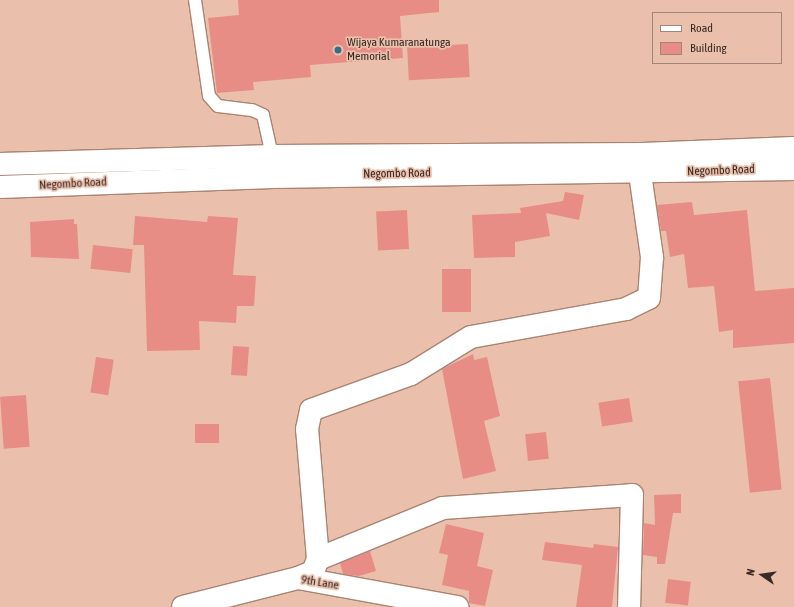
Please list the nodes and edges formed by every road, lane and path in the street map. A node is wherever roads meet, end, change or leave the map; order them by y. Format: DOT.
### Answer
graph roads {
  1 [pos="195,0"];
  2 [pos="794,148"];
  3 [pos="0,164"];
  4 [pos="273,166"];
  5 [pos="794,169"];
  6 [pos="640,174"];
  7 [pos="0,187"];
  8 [pos="318,558"];
  9 [pos="298,578"];
  10 [pos="183,607"];
  11 [pos="457,607"];
  12 [pos="629,607"];
  1 -- 4 [label="lane"];
  2 -- 4 [label="main road, Negombo Road"];
  3 -- 4 [label="main road, Negombo Road"];
  4 -- 6 [label="main road, Negombo Road"];
  4 -- 7 [label="main road, Negombo Road"];
  5 -- 6 [label="main road, Negombo Road"];
  6 -- 8 [label="main road"];
  8 -- 9 [label="main road"];
  8 -- 12 [label="main road"];
  9 -- 10 [label="main road, 9th Lane"];
  9 -- 11 [label="main road, 9th Lane"];
}
